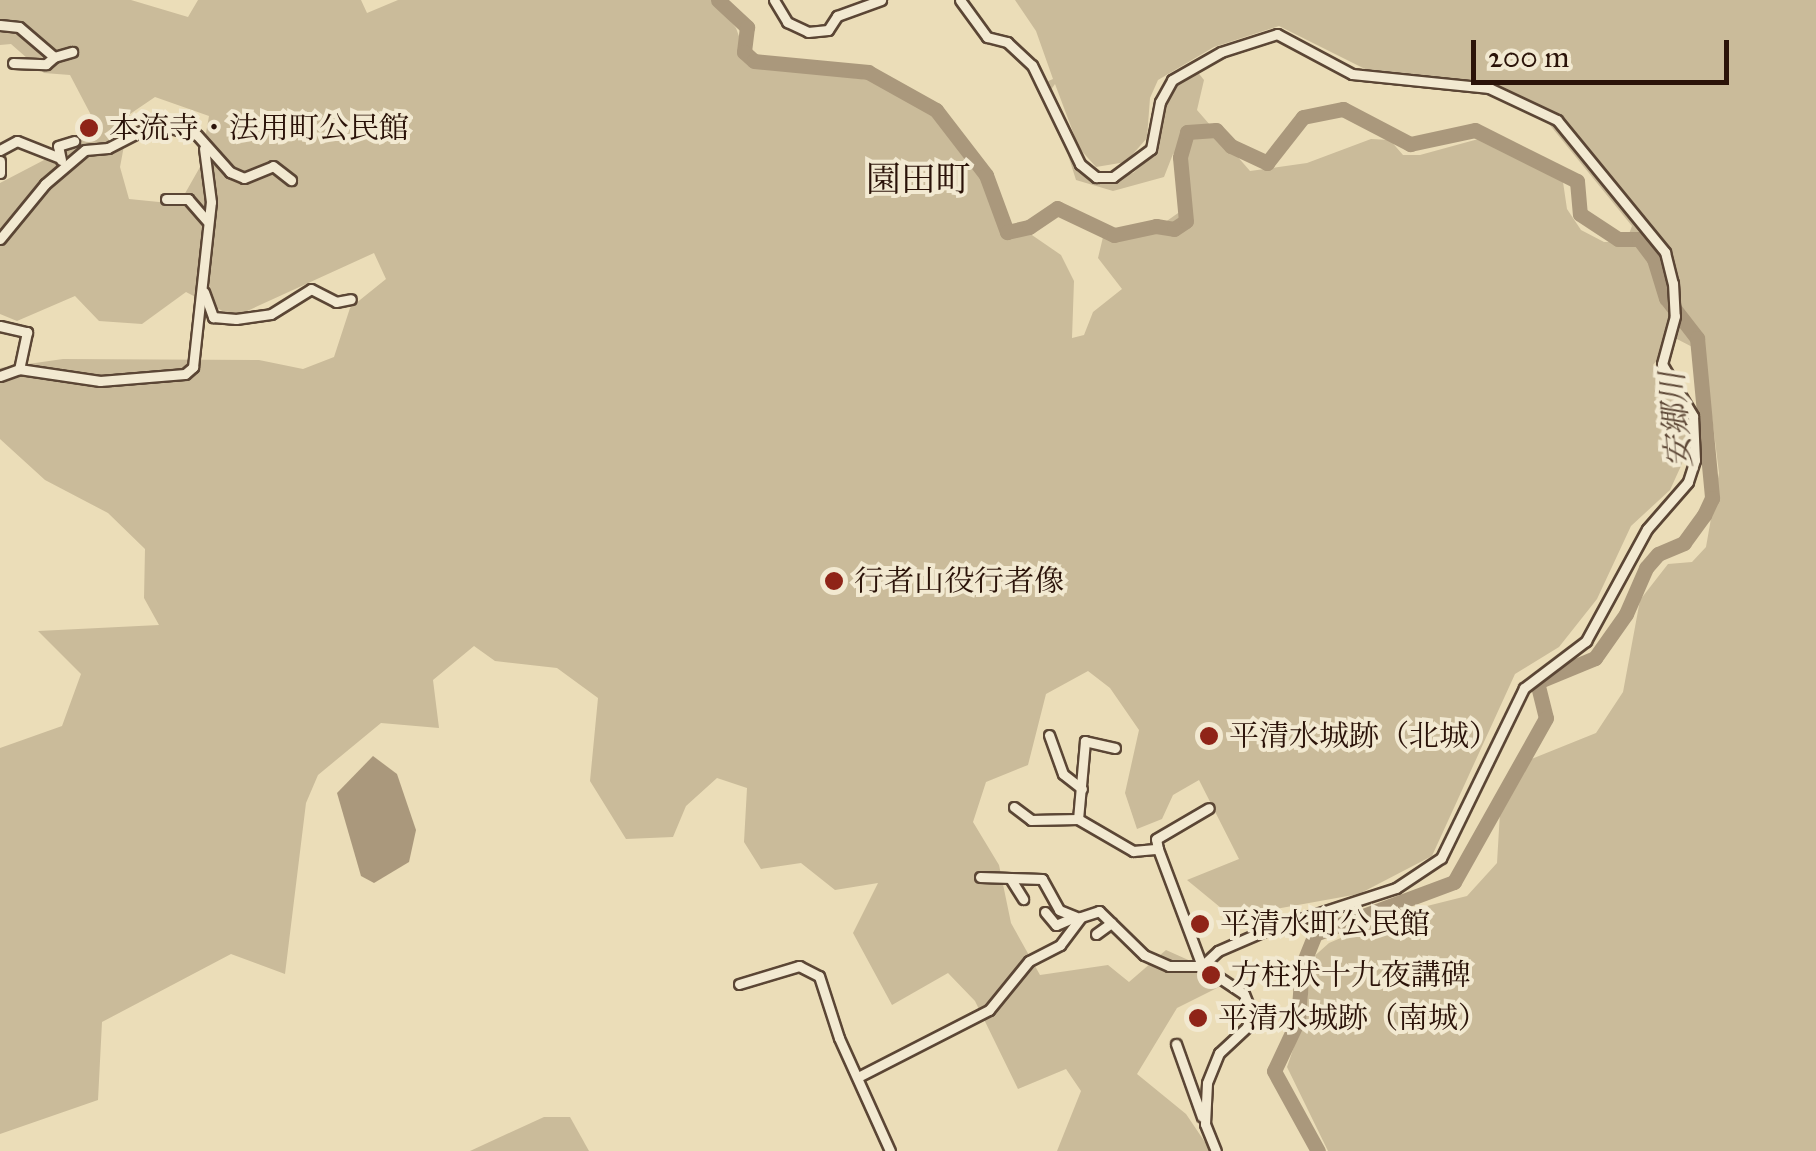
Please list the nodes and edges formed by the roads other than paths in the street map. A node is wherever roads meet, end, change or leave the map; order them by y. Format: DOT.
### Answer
graph roads {
  1 [pos="774,0"];
  2 [pos="881,0"];
  3 [pos="960,0"];
  4 [pos="0,25"];
  5 [pos="72,52"];
  6 [pos="54,57"];
  7 [pos="13,63"];
  8 [pos="74,141"];
  9 [pos="204,148"];
  10 [pos="0,150"];
  11 [pos="0,161"];
  12 [pos="62,163"];
  13 [pos="0,173"];
  14 [pos="291,180"];
  15 [pos="166,199"];
  16 [pos="209,224"];
  17 [pos="0,239"];
  18 [pos="202,284"];
  19 [pos="350,299"];
  20 [pos="0,326"];
  21 [pos="19,369"];
  22 [pos="0,376"];
  23 [pos="1049,735"];
  24 [pos="1114,748"];
  25 [pos="1082,789"];
  26 [pos="1014,806"];
  27 [pos="1209,808"];
  28 [pos="1078,818"];
  29 [pos="1158,849"];
  30 [pos="980,877"];
  31 [pos="1010,878"];
  32 [pos="1023,899"];
  33 [pos="1045,912"];
  34 [pos="1075,918"];
  35 [pos="1111,923"];
  36 [pos="1096,934"];
  37 [pos="1202,966"];
  38 [pos="738,984"];
  39 [pos="1176,1044"];
  40 [pos="858,1078"];
  41 [pos="1205,1124"];
  42 [pos="890,1151"];
  43 [pos="1216,1151"];
  1 -- 2 [label="street"];
  3 -- 37 [label="street"];
  4 -- 6 [label="street"];
  5 -- 6 [label="street"];
  6 -- 7 [label="street"];
  8 -- 12 [label="street"];
  9 -- 12 [label="street"];
  9 -- 14 [label="street"];
  9 -- 16 [label="street"];
  10 -- 12 [label="street"];
  11 -- 13 [label="street"];
  12 -- 17 [label="street"];
  15 -- 16 [label="street"];
  16 -- 18 [label="street"];
  18 -- 19 [label="street"];
  18 -- 21 [label="street"];
  20 -- 21 [label="street"];
  21 -- 22 [label="street"];
  23 -- 25 [label="street"];
  24 -- 25 [label="street"];
  25 -- 28 [label="street"];
  26 -- 28 [label="street"];
  27 -- 29 [label="street"];
  28 -- 29 [label="street"];
  29 -- 37 [label="street"];
  30 -- 31 [label="street"];
  31 -- 32 [label="street"];
  31 -- 34 [label="street"];
  33 -- 34 [label="street"];
  34 -- 35 [label="street"];
  34 -- 40 [label="street"];
  35 -- 36 [label="street"];
  35 -- 37 [label="street"];
  37 -- 41 [label="street"];
  38 -- 40 [label="street"];
  39 -- 41 [label="street"];
  40 -- 42 [label="street"];
  41 -- 43 [label="street"];
}
